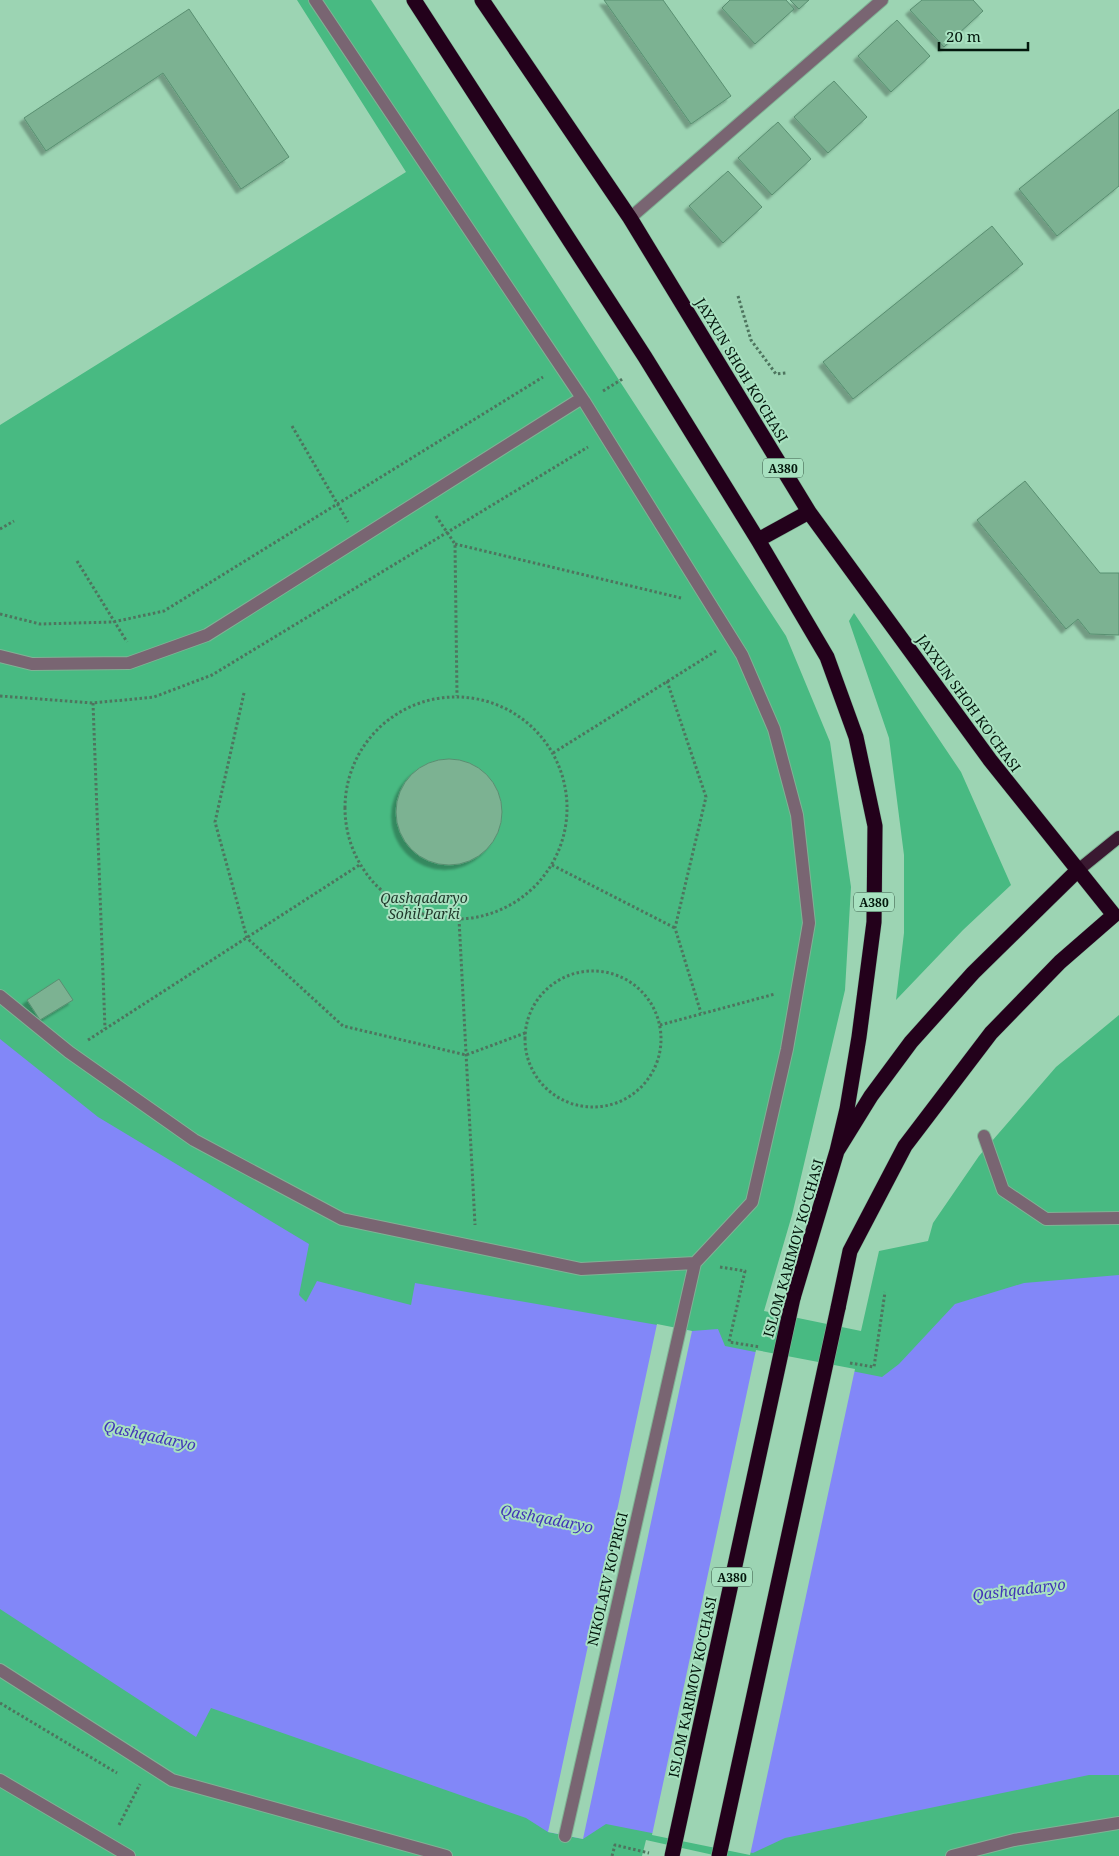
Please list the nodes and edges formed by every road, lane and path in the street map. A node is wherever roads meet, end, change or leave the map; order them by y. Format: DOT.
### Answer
graph roads {
  1 [pos="315,0"];
  2 [pos="414,0"];
  3 [pos="482,0"];
  4 [pos="882,0"];
  5 [pos="630,218"];
  6 [pos="738,296"];
  7 [pos="561,366"];
  8 [pos="786,373"];
  9 [pos="582,398"];
  10 [pos="292,426"];
  11 [pos="606,436"];
  12 [pos="424,498"];
  13 [pos="338,504"];
  14 [pos="809,512"];
  15 [pos="14,521"];
  16 [pos="0,529"];
  17 [pos="447,532"];
  18 [pos="358,540"];
  19 [pos="758,540"];
  20 [pos="455,544"];
  21 [pos="77,561"];
  22 [pos="710,606"];
  23 [pos="0,614"];
  24 [pos="113,622"];
  25 [pos="733,640"];
  26 [pos="0,656"];
  27 [pos="138,659"];
  28 [pos="667,682"];
  29 [pos="244,693"];
  30 [pos="0,696"];
  31 [pos="457,696"];
  32 [pos="93,703"];
  33 [pos="553,753"];
  34 [pos="1119,837"];
  35 [pos="361,864"];
  36 [pos="552,865"];
  37 [pos="1077,871"];
  38 [pos="1117,913"];
  39 [pos="459,919"];
  40 [pos="675,928"];
  41 [pos="247,938"];
  42 [pos="798,988"];
  43 [pos="0,996"];
  44 [pos="701,1013"];
  45 [pos="660,1024"];
  46 [pos="105,1029"];
  47 [pos="525,1033"];
  48 [pos="69,1052"];
  49 [pos="466,1055"];
  50 [pos="984,1136"];
  51 [pos="837,1151"];
  52 [pos="1119,1218"];
  53 [pos="476,1248"];
  54 [pos="695,1263"];
  55 [pos="745,1271"];
  56 [pos="885,1292"];
  57 [pos="729,1342"];
  58 [pos="874,1367"];
  59 [pos="0,1670"];
  60 [pos="0,1703"];
  61 [pos="149,1765"];
  62 [pos="122,1776"];
  63 [pos="0,1780"];
  64 [pos="130,1781"];
  65 [pos="138,1786"];
  66 [pos="1119,1823"];
  67 [pos="565,1836"];
  68 [pos="110,1845"];
  69 [pos="651,1854"];
  70 [pos="129,1856"];
  71 [pos="446,1856"];
  72 [pos="612,1856"];
  73 [pos="672,1856"];
  74 [pos="719,1856"];
  75 [pos="952,1856"];
  1 -- 7 [label="street"];
  2 -- 19 [label="highway, A380"];
  3 -- 5 [label="highway, JAYXUN SHOH KO'CHASI / A380"];
  4 -- 5 [label="street"];
  5 -- 14 [label="highway, JAYXUN SHOH KO'CHASI / A380"];
  6 -- 8 [label="path"];
  7 -- 9 [label="street"];
  7 -- 13 [label="path"];
  9 -- 11 [label="street"];
  9 -- 12 [label="street"];
  10 -- 13 [label="path"];
  11 -- 17 [label="path"];
  11 -- 22 [label="street"];
  12 -- 17 [label="path"];
  12 -- 18 [label="street"];
  13 -- 18 [label="path"];
  13 -- 24 [label="path"];
  14 -- 19 [label="highway"];
  14 -- 37 [label="highway, JAYXUN SHOH KO'CHASI / A380"];
  15 -- 16 [label="path"];
  17 -- 20 [label="path"];
  17 -- 32 [label="path"];
  18 -- 27 [label="street"];
  19 -- 51 [label="highway, A380"];
  20 -- 22 [label="path"];
  20 -- 31 [label="path"];
  21 -- 24 [label="path"];
  22 -- 25 [label="street"];
  23 -- 24 [label="path"];
  24 -- 27 [label="path"];
  25 -- 28 [label="path"];
  25 -- 42 [label="street"];
  26 -- 27 [label="street"];
  28 -- 33 [label="path"];
  28 -- 40 [label="path"];
  29 -- 41 [label="path"];
  30 -- 32 [label="path"];
  31 -- 33 [label="path"];
  31 -- 35 [label="path"];
  32 -- 46 [label="path"];
  33 -- 36 [label="path"];
  34 -- 37 [label="main road, ISLOM KARIMOV KO‘CHASI"];
  35 -- 39 [label="path"];
  35 -- 41 [label="path"];
  36 -- 39 [label="path"];
  36 -- 40 [label="path"];
  37 -- 38 [label="highway, JAYXUN SHOH KO'CHASI / A380"];
  37 -- 51 [label="highway, ISLOM KARIMOV KO‘CHASI / A380"];
  38 -- 74 [label="highway, bridge"];
  39 -- 49 [label="path"];
  40 -- 44 [label="path"];
  41 -- 46 [label="path"];
  41 -- 49 [label="path"];
  42 -- 44 [label="path"];
  42 -- 54 [label="street"];
  43 -- 48 [label="street"];
  44 -- 45 [label="path"];
  45 -- 47 [label="path"];
  45 -- 47 [label="path"];
  46 -- 48 [label="path"];
  47 -- 49 [label="path"];
  48 -- 53 [label="street"];
  49 -- 53 [label="path"];
  50 -- 52 [label="street"];
  51 -- 73 [label="highway, ISLOM KARIMOV KO‘CHASI / A380, bridge"];
  53 -- 54 [label="street"];
  54 -- 67 [label="street, NIKOLAEV KO‘PRIGI"];
  55 -- 57 [label="path"];
  56 -- 58 [label="path"];
  59 -- 61 [label="street"];
  60 -- 62 [label="path"];
  61 -- 65 [label="path"];
  61 -- 71 [label="street"];
  63 -- 68 [label="street"];
  64 -- 65 [label="path"];
  65 -- 68 [label="path"];
  66 -- 75 [label="street"];
  68 -- 70 [label="street"];
  69 -- 72 [label="path"];
}
